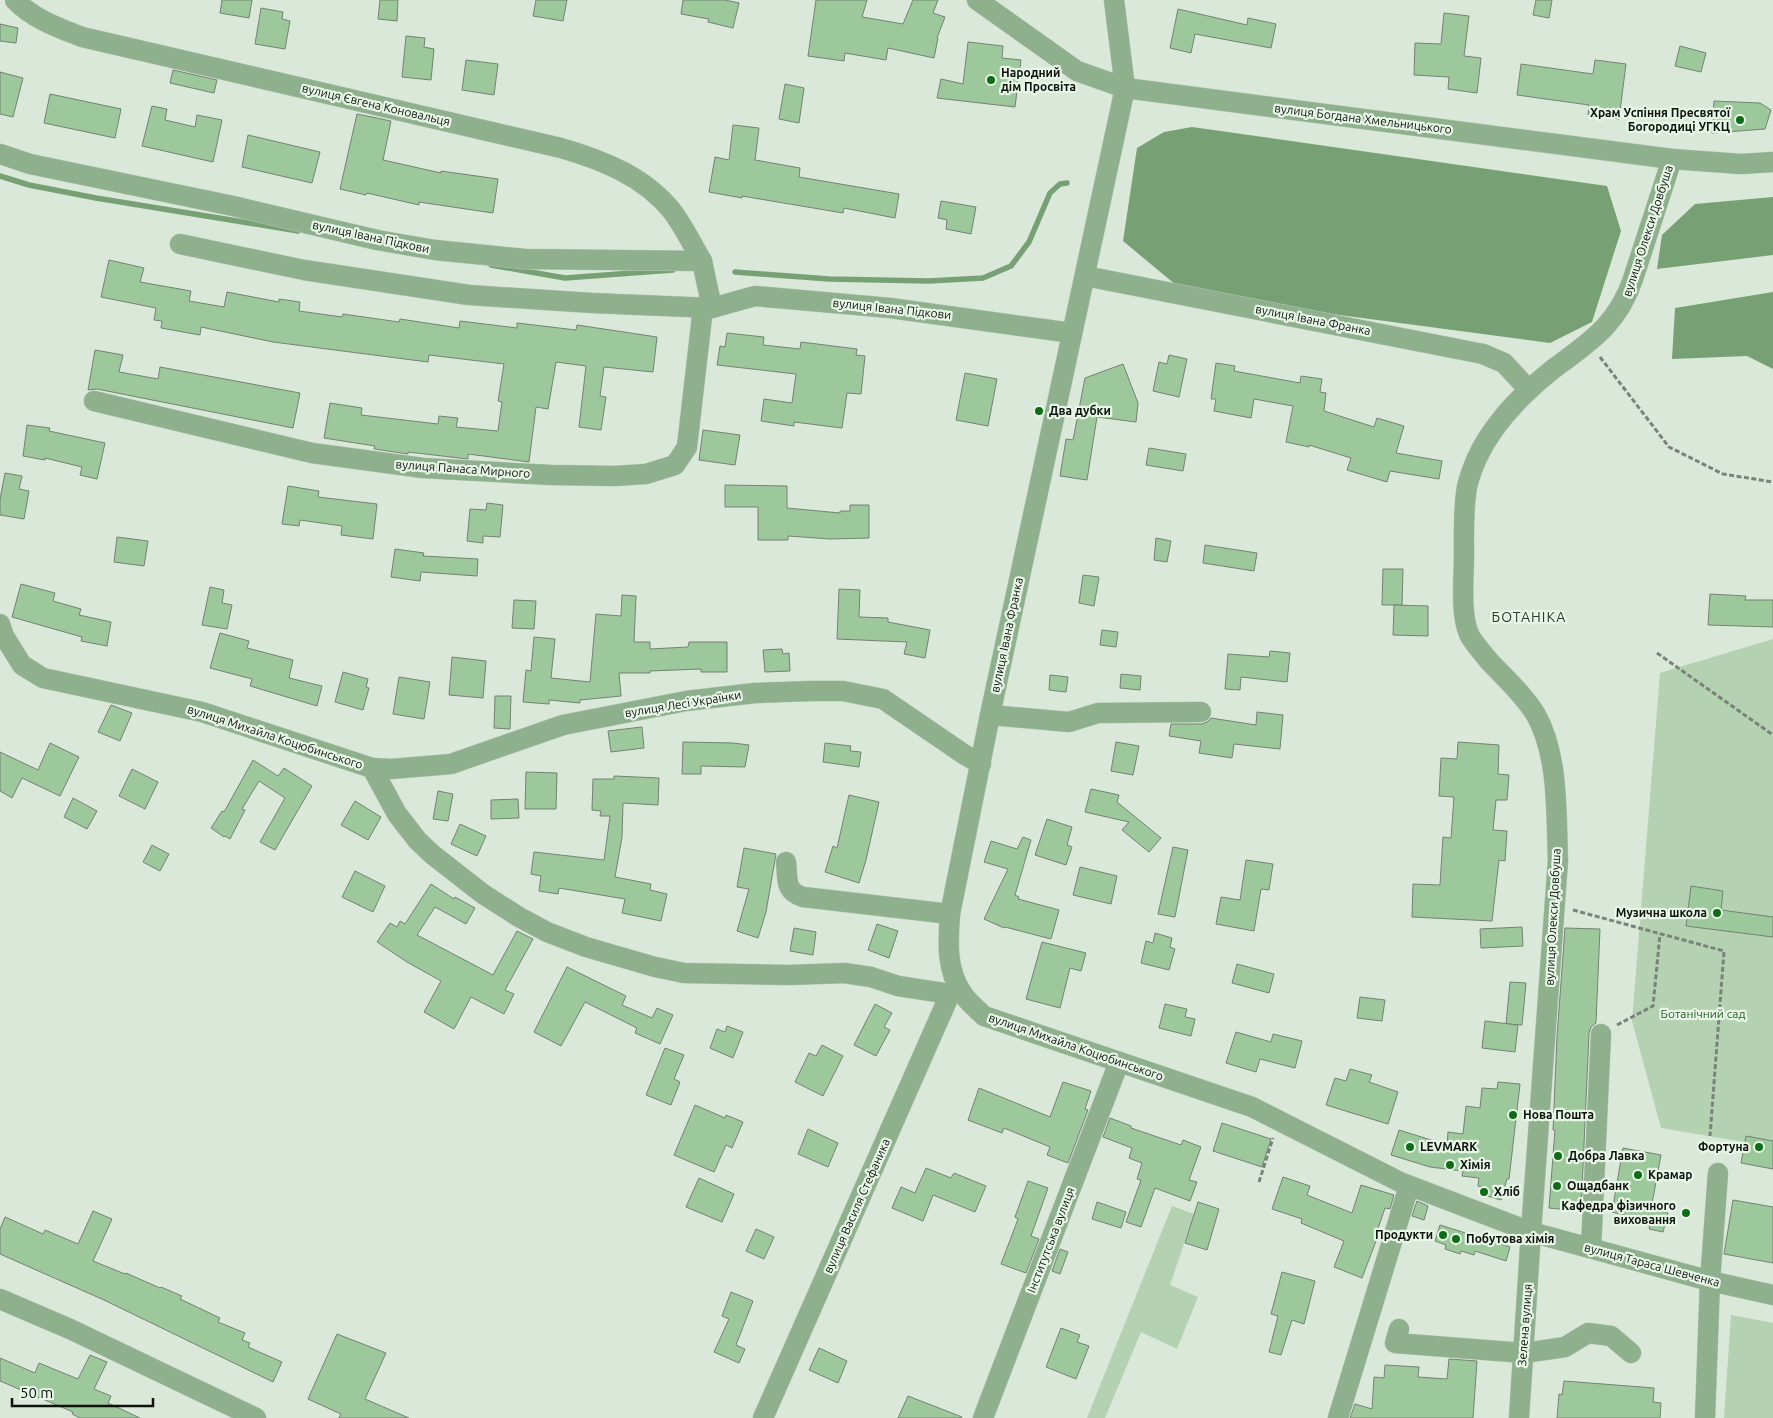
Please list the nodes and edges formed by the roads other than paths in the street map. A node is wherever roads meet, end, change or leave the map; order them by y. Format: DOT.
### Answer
graph roads {
  1 [pos="15,0"];
  2 [pos="977,0"];
  3 [pos="1114,0"];
  4 [pos="1125,88"];
  5 [pos="0,154"];
  6 [pos="1672,159"];
  7 [pos="1773,162"];
  8 [pos="180,244"];
  9 [pos="702,261"];
  10 [pos="1085,276"];
  11 [pos="708,308"];
  12 [pos="1072,333"];
  13 [pos="1529,390"];
  14 [pos="94,401"];
  15 [pos="0,624"];
  16 [pos="1201,712"];
  17 [pos="990,715"];
  18 [pos="981,764"];
  19 [pos="372,768"];
  20 [pos="786,862"];
  21 [pos="950,914"];
  22 [pos="956,994"];
  23 [pos="1601,1034"];
  24 [pos="1119,1062"];
  25 [pos="1718,1173"];
  26 [pos="1408,1186"];
  27 [pos="1531,1232"];
  28 [pos="1591,1248"];
  29 [pos="1710,1281"];
  30 [pos="1773,1295"];
  31 [pos="0,1299"];
  32 [pos="1398,1329"];
  33 [pos="1524,1353"];
  34 [pos="1631,1353"];
  35 [pos="256,1418"];
  36 [pos="763,1418"];
  37 [pos="983,1418"];
  38 [pos="1338,1418"];
  39 [pos="1519,1418"];
  40 [pos="1705,1418"];
  1 -- 9 [label="street, вулиця Євгена Коновальця"];
  2 -- 4 [label="street, вулиця Богдана Хмельницького"];
  3 -- 4 [label="street, вулиця Івана Франка"];
  4 -- 6 [label="street, вулиця Богдана Хмельницького"];
  4 -- 10 [label="street, вулиця Івана Франка"];
  5 -- 9 [label="street, вулиця Івана Підкови"];
  6 -- 7 [label="street, вулиця Богдана Хмельницького"];
  6 -- 13 [label="street, вулиця Олекси Довбуша"];
  8 -- 11 [label="street, вулиця Івана Підкови"];
  9 -- 11 [label="street"];
  10 -- 12 [label="street, вулиця Івана Франка"];
  10 -- 13 [label="street, вулиця Івана Франка"];
  11 -- 12 [label="street, вулиця Івана Підкови"];
  11 -- 14 [label="street, вулиця Панаса Мирного"];
  12 -- 17 [label="street, вулиця Івана Франка"];
  13 -- 27 [label="street, вулиця Олекси Довбуша"];
  15 -- 19 [label="street, вулиця Михайла Коцюбинського"];
  16 -- 17 [label="street"];
  17 -- 18 [label="street, вулиця Івана Франка"];
  18 -- 19 [label="street, вулиця Лесі Українки"];
  18 -- 21 [label="street, вулиця Івана Франка"];
  19 -- 22 [label="street, вулиця Михайла Коцюбинського"];
  20 -- 21 [label="street"];
  21 -- 22 [label="street, вулиця Івана Франка"];
  22 -- 24 [label="street, вулиця Михайла Коцюбинського"];
  22 -- 36 [label="street, вулиця Василя Стефаника"];
  23 -- 28 [label="street"];
  24 -- 26 [label="street, вулиця Михайла Коцюбинського"];
  24 -- 37 [label="street, Інститутська вулиця"];
  25 -- 29 [label="street"];
  26 -- 27 [label="street, вулиця Михайла Коцюбинського"];
  26 -- 38 [label="street"];
  27 -- 28 [label="street, вулиця Тараса Шевченка"];
  27 -- 33 [label="street, Зелена вулиця"];
  28 -- 29 [label="street, вулиця Тараса Шевченка"];
  29 -- 30 [label="street, вулиця Тараса Шевченка"];
  29 -- 40 [label="street"];
  31 -- 35 [label="street"];
  32 -- 33 [label="street"];
  33 -- 34 [label="street"];
  33 -- 39 [label="street, Зелена вулиця"];
}
